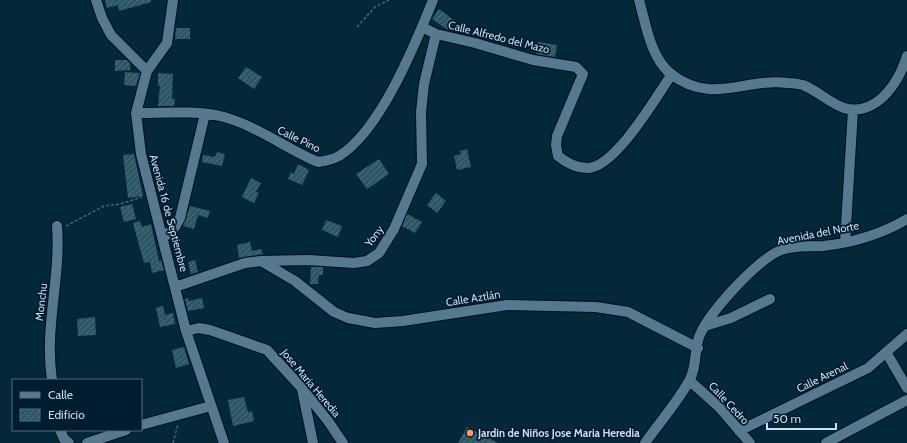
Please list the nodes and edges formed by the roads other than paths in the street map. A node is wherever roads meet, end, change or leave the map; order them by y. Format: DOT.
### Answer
graph roads {
  1 [pos="96,0"];
  2 [pos="173,0"];
  3 [pos="433,0"];
  4 [pos="639,0"];
  5 [pos="422,27"];
  6 [pos="436,34"];
  7 [pos="907,56"];
  8 [pos="147,71"];
  9 [pos="672,74"];
  10 [pos="853,110"];
  11 [pos="136,113"];
  12 [pos="205,114"];
  13 [pos="907,219"];
  14 [pos="57,226"];
  15 [pos="163,238"];
  16 [pos="845,242"];
  17 [pos="261,261"];
  18 [pos="175,287"];
  19 [pos="770,299"];
  20 [pos="705,326"];
  21 [pos="186,331"];
  22 [pos="907,334"];
  23 [pos="698,348"];
  24 [pos="886,352"];
  25 [pos="52,379"];
  26 [pos="690,381"];
  27 [pos="301,387"];
  28 [pos="907,388"];
  29 [pos="907,400"];
  30 [pos="211,406"];
  31 [pos="142,425"];
  32 [pos="60,431"];
  33 [pos="123,431"];
  34 [pos="739,431"];
  35 [pos="92,442"];
  36 [pos="69,443"];
  37 [pos="224,443"];
  38 [pos="313,443"];
  39 [pos="343,443"];
  40 [pos="645,443"];
  41 [pos="750,443"];
  42 [pos="826,443"];
  1 -- 8 [label="street"];
  2 -- 8 [label="street"];
  3 -- 5 [label="street, Calle Pino"];
  4 -- 9 [label="street"];
  5 -- 6 [label="street, Calle Alfredo del Mazo"];
  5 -- 12 [label="street, Calle Pino"];
  6 -- 9 [label="street, Calle Alfredo del Mazo"];
  6 -- 17 [label="street, Yony"];
  7 -- 10 [label="street"];
  8 -- 11 [label="street, Avenida 16 de Septiembre"];
  9 -- 10 [label="street"];
  10 -- 16 [label="street"];
  11 -- 12 [label="street, Calle Pino"];
  11 -- 15 [label="street, Avenida 16 de Septiembre"];
  12 -- 15 [label="street"];
  13 -- 16 [label="street, Avenida del Norte"];
  14 -- 25 [label="street, Monchu"];
  15 -- 18 [label="street, Avenida 16 de Septiembre"];
  16 -- 20 [label="street, Avenida del Norte"];
  17 -- 18 [label="street, Yony"];
  17 -- 23 [label="street, Calle Aztlán"];
  18 -- 21 [label="street, Avenida 16 de Septiembre"];
  19 -- 20 [label="street"];
  20 -- 23 [label="street, Avenida del Norte"];
  21 -- 27 [label="street, Jose Maria Heredia"];
  21 -- 30 [label="street, Avenida 16 de Septiembre"];
  22 -- 24 [label="street, Calle Arenal"];
  23 -- 26 [label="street, Avenida del Norte"];
  24 -- 28 [label="street"];
  24 -- 34 [label="street, Calle Arenal"];
  26 -- 34 [label="street, Calle Cedro"];
  26 -- 40 [label="street, Avenida del Norte"];
  27 -- 38 [label="street"];
  27 -- 39 [label="street, Jose Maria Heredia"];
  29 -- 42 [label="street"];
  30 -- 31 [label="street"];
  30 -- 37 [label="street, Avenida 16 de Septiembre"];
  32 -- 36 [label="street"];
  33 -- 35 [label="street"];
  34 -- 41 [label="street, Calle Cedro"];
}
